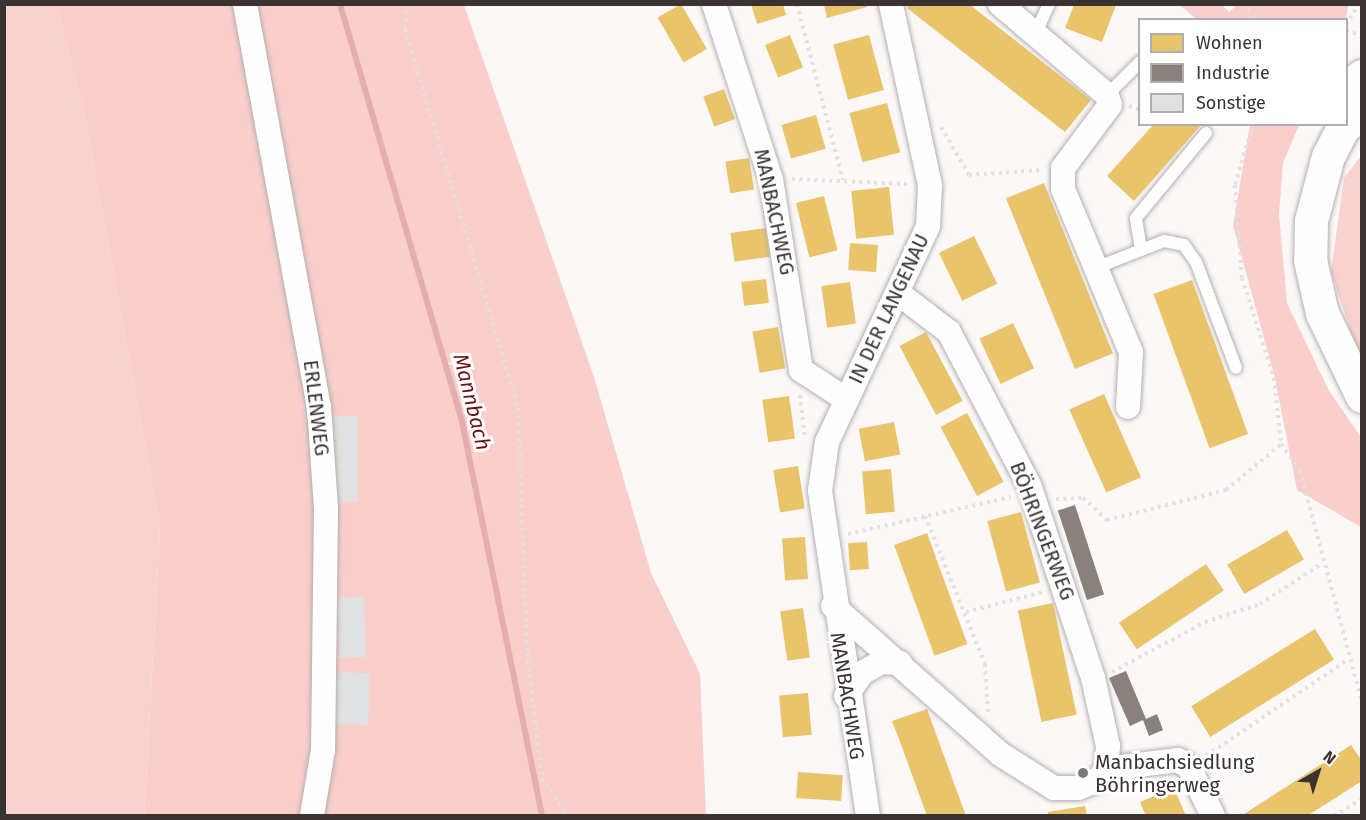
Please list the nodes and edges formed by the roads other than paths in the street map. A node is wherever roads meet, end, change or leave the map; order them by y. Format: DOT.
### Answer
graph roads {
  1 [pos="245,4"];
  2 [pos="714,4"];
  3 [pos="891,4"];
  4 [pos="1000,4"];
  5 [pos="1048,4"];
  6 [pos="1035,35"];
  7 [pos="1138,64"];
  8 [pos="1107,95"];
  9 [pos="1344,130"];
  10 [pos="1206,133"];
  11 [pos="1141,250"];
  12 [pos="1098,267"];
  13 [pos="898,293"];
  14 [pos="1236,368"];
  15 [pos="1362,396"];
  16 [pos="846,400"];
  17 [pos="1128,407"];
  18 [pos="821,468"];
  19 [pos="833,606"];
  20 [pos="900,663"];
  21 [pos="846,696"];
  22 [pos="1106,769"];
  23 [pos="312,816"];
  24 [pos="868,816"];
  25 [pos="1213,816"];
  1 -- 23 [label="street, ERLENWEG"];
  2 -- 16 [label="street, MANBACHWEG"];
  3 -- 13 [label="street, IN DER LANGENAU"];
  4 -- 6 [label="street"];
  5 -- 6 [label="lane"];
  6 -- 8 [label="street"];
  7 -- 8 [label="lane"];
  8 -- 12 [label="street"];
  9 -- 15 [label="main road"];
  10 -- 11 [label="lane"];
  11 -- 12 [label="lane"];
  11 -- 14 [label="lane"];
  12 -- 17 [label="street"];
  13 -- 16 [label="street, IN DER LANGENAU"];
  13 -- 22 [label="street, BÖHRINGERWEG"];
  16 -- 18 [label="street, IN DER LANGENAU"];
  18 -- 19 [label="street, MANBACHWEG"];
  19 -- 20 [label="street"];
  19 -- 21 [label="street, MANBACHWEG"];
  20 -- 21 [label="street"];
  20 -- 22 [label="street"];
  21 -- 24 [label="street, MANBACHWEG"];
  22 -- 25 [label="street"];
}
